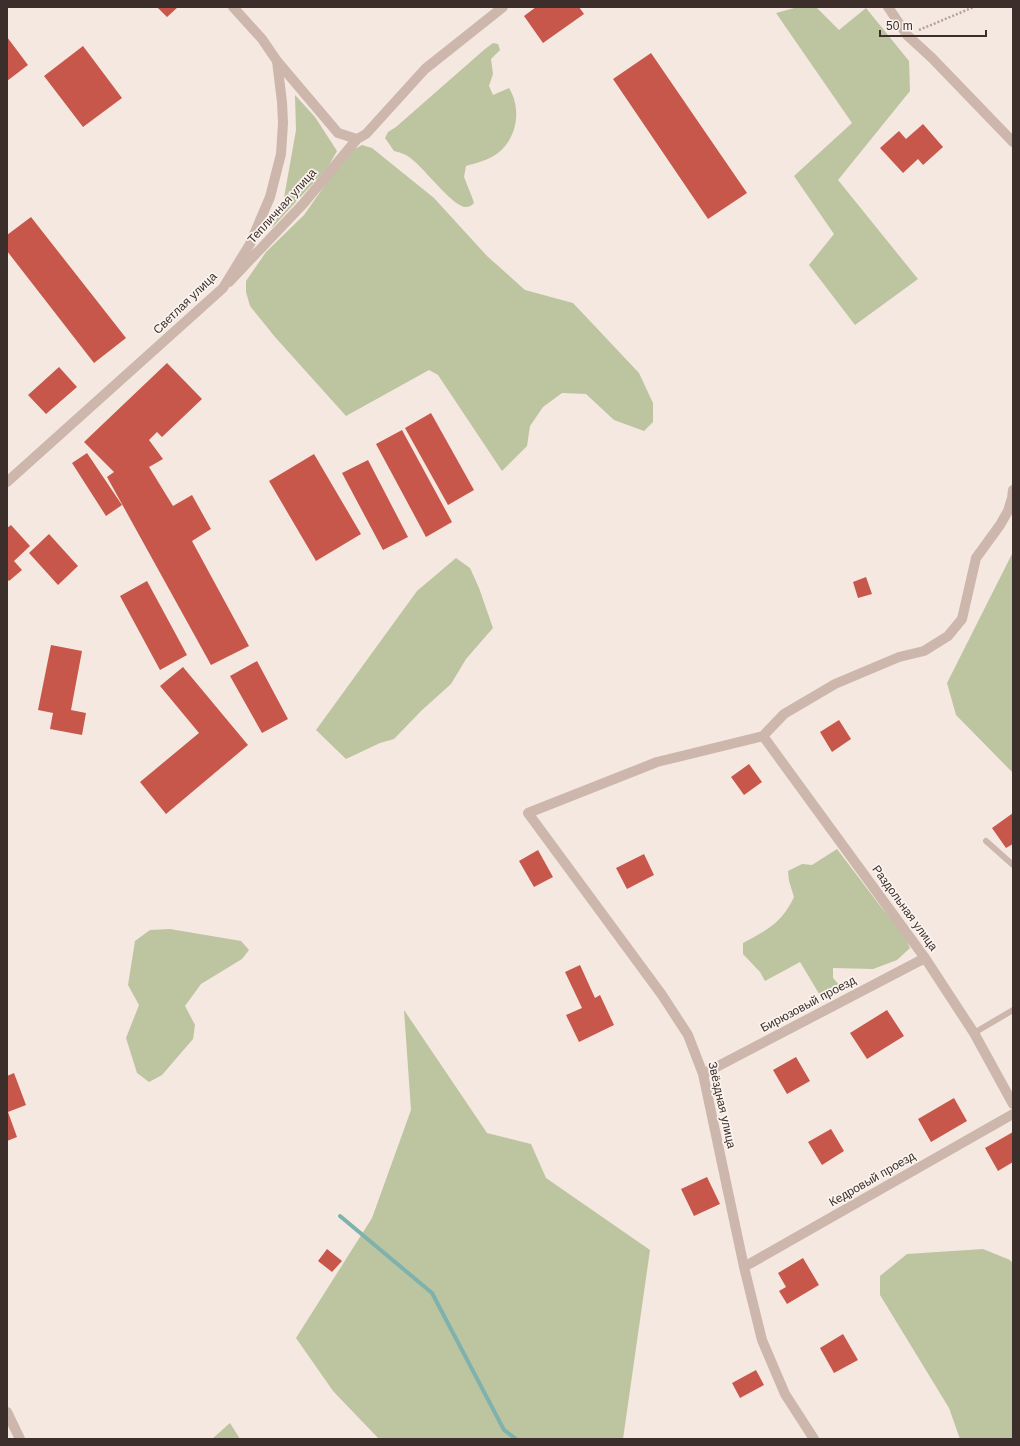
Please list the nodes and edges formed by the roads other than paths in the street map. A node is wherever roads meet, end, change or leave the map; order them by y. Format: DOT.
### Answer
graph roads {
  1 [pos="233,7"];
  2 [pos="503,7"];
  3 [pos="888,7"];
  4 [pos="277,61"];
  5 [pos="357,139"];
  6 [pos="1013,142"];
  7 [pos="223,288"];
  8 [pos="7,482"];
  9 [pos="1013,490"];
  10 [pos="763,736"];
  11 [pos="986,840"];
  12 [pos="1013,865"];
  13 [pos="925,958"];
  14 [pos="1013,1010"];
  15 [pos="974,1034"];
  16 [pos="703,1074"];
  17 [pos="1013,1104"];
  18 [pos="1013,1114"];
  19 [pos="744,1266"];
  20 [pos="7,1412"];
  21 [pos="20,1439"];
  22 [pos="814,1439"];
  1 -- 4 [label="street, Светлая улица"];
  2 -- 5 [label="street, Тепличная улица"];
  3 -- 6 [label="street"];
  4 -- 5 [label="street"];
  4 -- 7 [label="street, Светлая улица"];
  5 -- 7 [label="street, Тепличная улица"];
  7 -- 8 [label="street, Светлая улица"];
  9 -- 10 [label="street"];
  10 -- 13 [label="street, Раздольная улица"];
  10 -- 16 [label="street, Звёздная улица"];
  11 -- 12 [label="lane"];
  13 -- 15 [label="street, Раздольная улица"];
  13 -- 16 [label="street, Бирюзовый проезд"];
  14 -- 15 [label="lane"];
  15 -- 17 [label="street, Раздольная улица"];
  16 -- 19 [label="street, Звёздная улица"];
  18 -- 19 [label="street, Кедровый проезд"];
  19 -- 22 [label="street, Звёздная улица"];
  20 -- 21 [label="street"];
}
